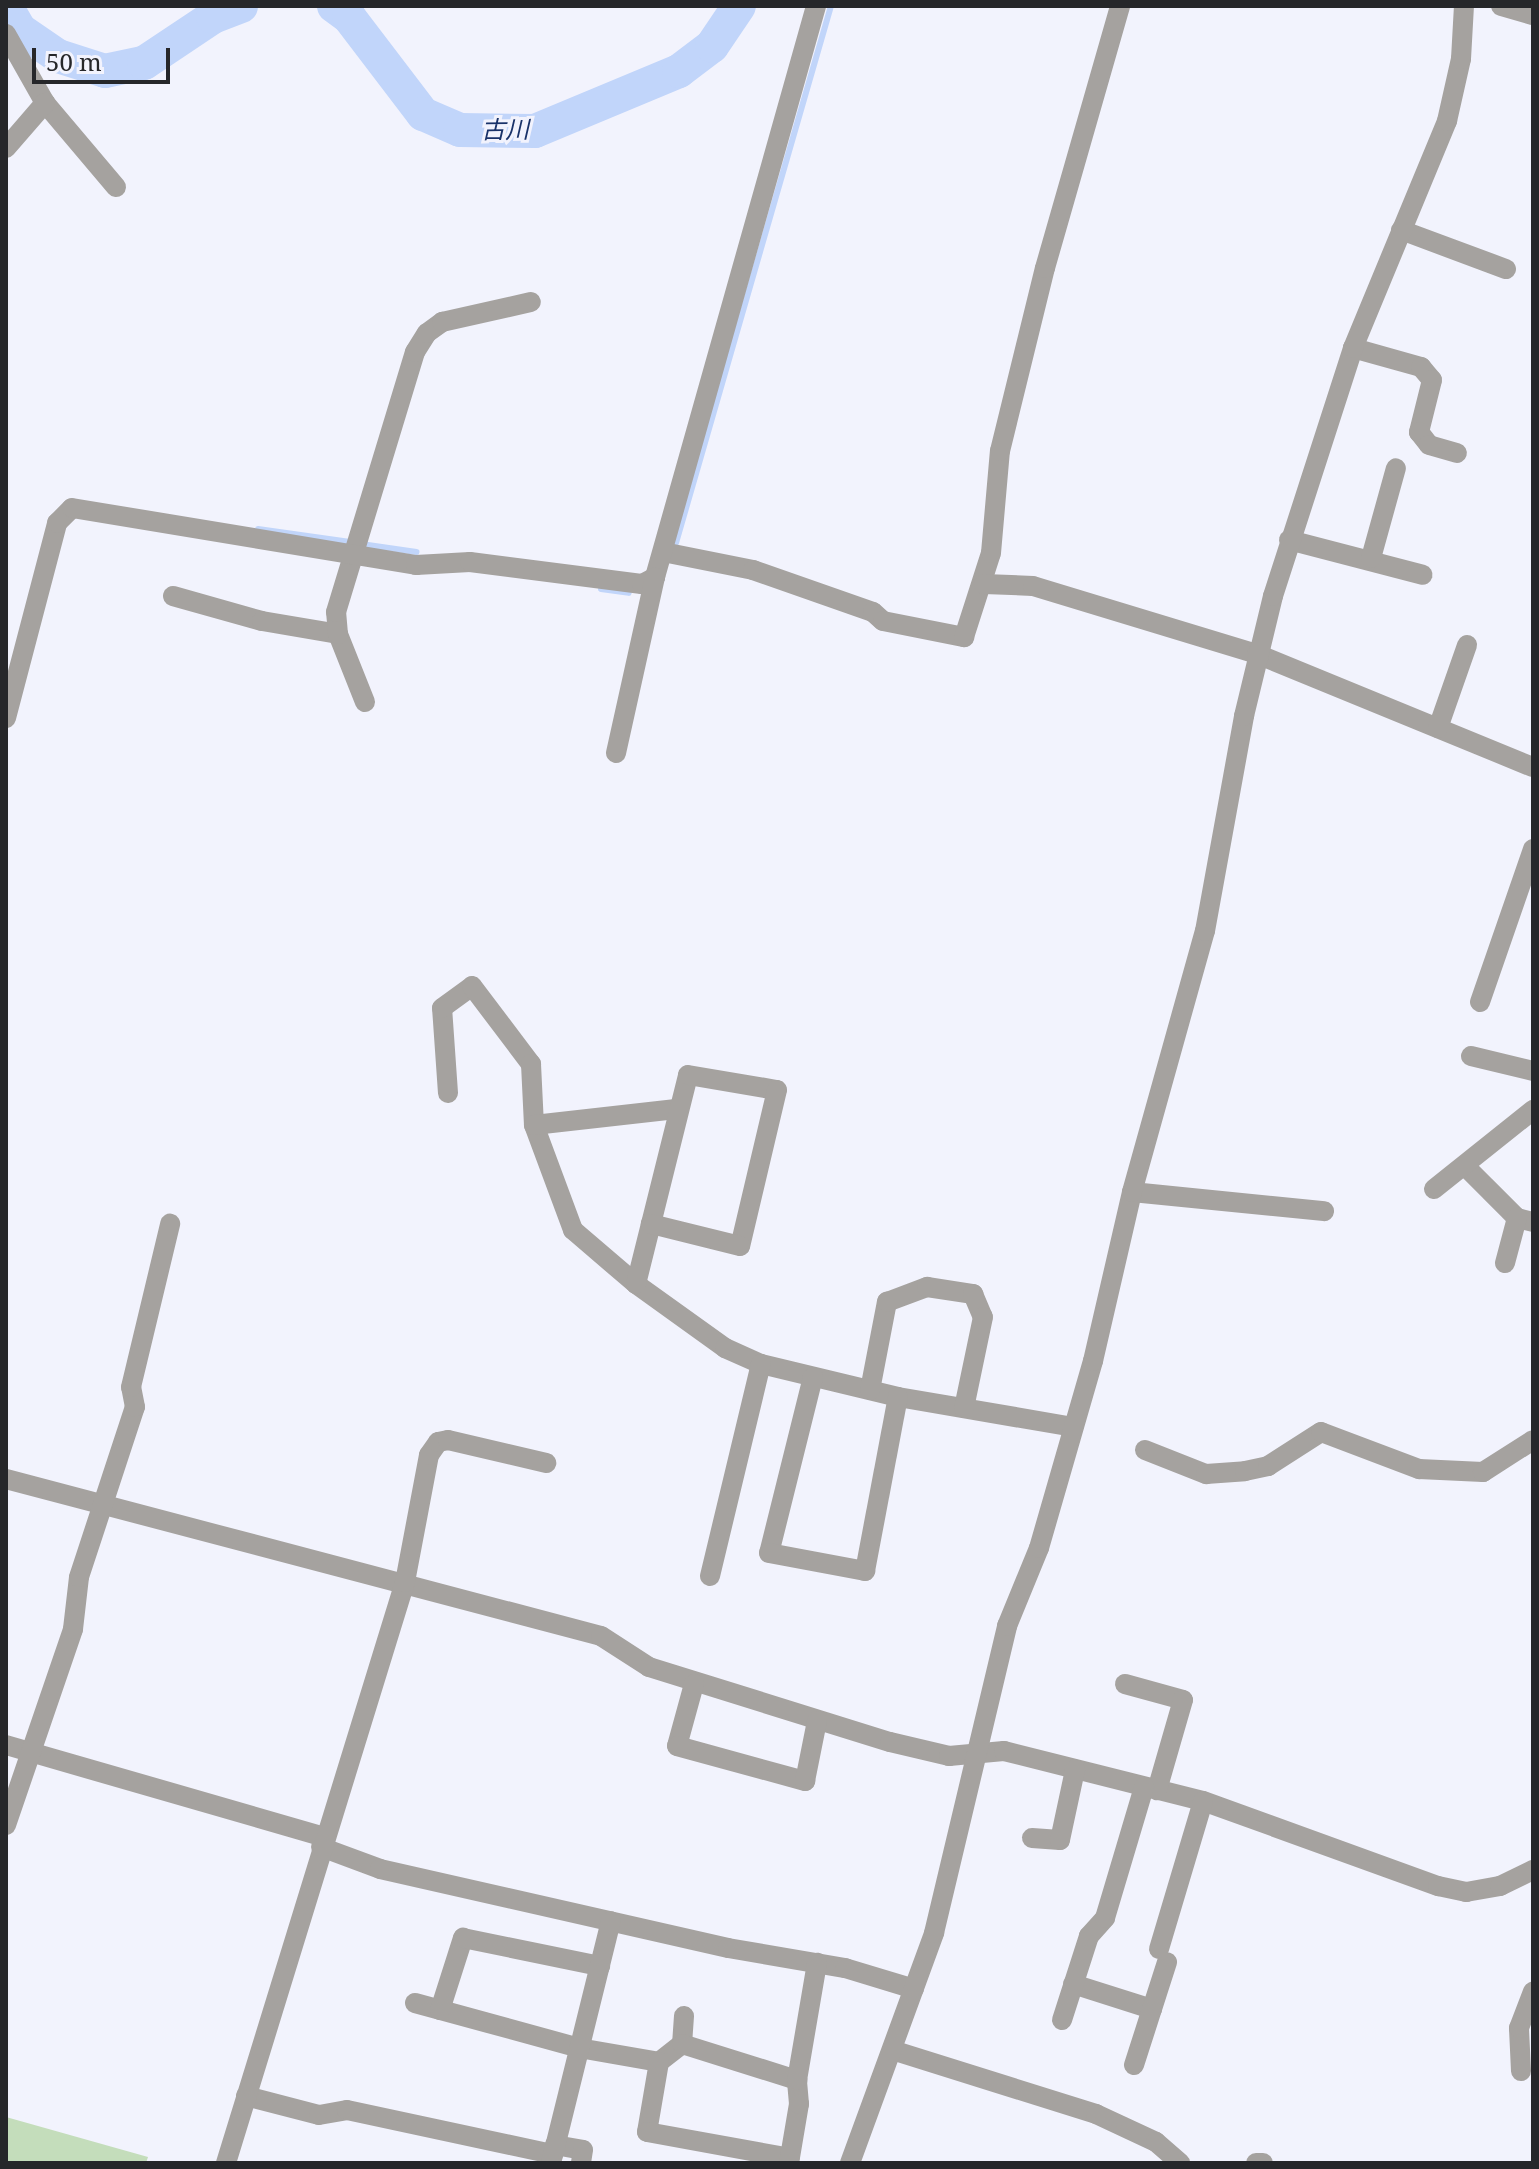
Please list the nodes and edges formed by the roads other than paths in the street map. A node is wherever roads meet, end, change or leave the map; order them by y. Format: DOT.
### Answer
graph roads {
  1 [pos="816,6"];
  2 [pos="1120,6"];
  3 [pos="1464,6"];
  4 [pos="1501,6"];
  5 [pos="1533,15"];
  6 [pos="6,34"];
  7 [pos="45,103"];
  8 [pos="6,148"];
  9 [pos="116,187"];
  10 [pos="1401,230"];
  11 [pos="1506,269"];
  12 [pos="531,302"];
  13 [pos="1353,348"];
  14 [pos="1457,453"];
  15 [pos="1396,468"];
  16 [pos="1289,540"];
  17 [pos="663,552"];
  18 [pos="353,554"];
  19 [pos="1371,558"];
  20 [pos="1423,575"];
  21 [pos="655,577"];
  22 [pos="984,584"];
  23 [pos="173,596"];
  24 [pos="338,634"];
  25 [pos="1467,645"];
  26 [pos="1257,654"];
  27 [pos="365,702"];
  28 [pos="6,718"];
  29 [pos="1438,728"];
  30 [pos="616,753"];
  31 [pos="1533,767"];
  32 [pos="1533,849"];
  33 [pos="1480,1002"];
  34 [pos="1471,1056"];
  35 [pos="1533,1071"];
  36 [pos="448,1093"];
  37 [pos="676,1109"];
  38 [pos="1533,1110"];
  39 [pos="534,1125"];
  40 [pos="1465,1166"];
  41 [pos="1434,1189"];
  42 [pos="1132,1192"];
  43 [pos="1324,1211"];
  44 [pos="1525,1220"];
  45 [pos="170,1224"];
  46 [pos="651,1224"];
  47 [pos="1505,1263"];
  48 [pos="636,1284"];
  49 [pos="761,1364"];
  50 [pos="813,1377"];
  51 [pos="870,1390"];
  52 [pos="898,1397"];
  53 [pos="964,1408"];
  54 [pos="1073,1427"];
  55 [pos="1533,1440"];
  56 [pos="1145,1450"];
  57 [pos="546,1463"];
  58 [pos="6,1479"];
  59 [pos="103,1505"];
  60 [pos="710,1576"];
  61 [pos="405,1582"];
  62 [pos="694,1684"];
  63 [pos="1125,1684"];
  64 [pos="817,1721"];
  65 [pos="6,1745"];
  66 [pos="30,1752"];
  67 [pos="976,1755"];
  68 [pos="1075,1770"];
  69 [pos="1150,1789"];
  70 [pos="1203,1801"];
  71 [pos="6,1825"];
  72 [pos="1032,1838"];
  73 [pos="323,1842"];
  74 [pos="1533,1870"];
  75 [pos="611,1921"];
  76 [pos="817,1963"];
  77 [pos="600,1966"];
  78 [pos="1073,1984"];
  79 [pos="914,1989"];
  80 [pos="415,2003"];
  81 [pos="1531,2003"];
  82 [pos="1152,2009"];
  83 [pos="440,2010"];
  84 [pos="684,2016"];
  85 [pos="1062,2020"];
  86 [pos="682,2044"];
  87 [pos="1526,2046"];
  88 [pos="579,2048"];
  89 [pos="892,2050"];
  90 [pos="659,2062"];
  91 [pos="1134,2065"];
  92 [pos="1521,2071"];
  93 [pos="797,2080"];
  94 [pos="246,2096"];
  95 [pos="1156,2142"];
  96 [pos="553,2154"];
  97 [pos="790,2161"];
  98 [pos="226,2163"];
  99 [pos="581,2163"];
  100 [pos="850,2163"];
  101 [pos="1151,2163"];
  102 [pos="1180,2163"];
  103 [pos="1256,2163"];
  104 [pos="1263,2163"];
  1 -- 17 [label="street"];
  2 -- 22 [label="street"];
  3 -- 10 [label="street"];
  4 -- 5 [label="street"];
  6 -- 7 [label="street"];
  7 -- 8 [label="street"];
  7 -- 9 [label="street"];
  10 -- 11 [label="street"];
  10 -- 13 [label="street"];
  12 -- 18 [label="street"];
  13 -- 14 [label="street"];
  13 -- 16 [label="street"];
  15 -- 19 [label="street"];
  16 -- 19 [label="street"];
  16 -- 26 [label="street"];
  17 -- 21 [label="street"];
  17 -- 22 [label="street"];
  18 -- 21 [label="street"];
  18 -- 24 [label="street"];
  18 -- 28 [label="street"];
  19 -- 20 [label="street"];
  21 -- 30 [label="street"];
  22 -- 26 [label="street"];
  23 -- 24 [label="street"];
  24 -- 27 [label="street"];
  25 -- 29 [label="street"];
  26 -- 29 [label="street"];
  26 -- 42 [label="street"];
  29 -- 31 [label="street"];
  32 -- 33 [label="street"];
  34 -- 35 [label="street"];
  36 -- 39 [label="street"];
  37 -- 39 [label="street"];
  37 -- 46 [label="street"];
  37 -- 46 [label="street"];
  38 -- 40 [label="street"];
  39 -- 48 [label="street"];
  40 -- 41 [label="street"];
  40 -- 44 [label="street"];
  42 -- 43 [label="street"];
  42 -- 54 [label="street"];
  44 -- 47 [label="street"];
  45 -- 59 [label="street"];
  46 -- 48 [label="street"];
  48 -- 49 [label="street"];
  49 -- 50 [label="street"];
  49 -- 60 [label="street"];
  50 -- 51 [label="street"];
  50 -- 52 [label="street"];
  51 -- 52 [label="street"];
  51 -- 53 [label="street"];
  52 -- 53 [label="street"];
  53 -- 54 [label="street"];
  54 -- 67 [label="street"];
  55 -- 56 [label="street"];
  57 -- 61 [label="street"];
  58 -- 59 [label="street"];
  59 -- 61 [label="street"];
  59 -- 66 [label="street"];
  61 -- 62 [label="street"];
  61 -- 73 [label="street"];
  62 -- 64 [label="street"];
  62 -- 64 [label="street"];
  63 -- 69 [label="street"];
  64 -- 67 [label="street"];
  65 -- 66 [label="street"];
  66 -- 71 [label="street"];
  66 -- 73 [label="street"];
  67 -- 68 [label="street"];
  67 -- 79 [label="street"];
  68 -- 69 [label="street"];
  68 -- 72 [label="street"];
  69 -- 70 [label="street"];
  69 -- 78 [label="street"];
  70 -- 74 [label="street"];
  70 -- 82 [label="street"];
  73 -- 75 [label="street"];
  73 -- 94 [label="street"];
  75 -- 76 [label="street"];
  75 -- 77 [label="street"];
  76 -- 79 [label="street"];
  76 -- 93 [label="street"];
  77 -- 83 [label="street"];
  77 -- 88 [label="street"];
  78 -- 82 [label="street"];
  78 -- 85 [label="street"];
  79 -- 89 [label="street"];
  80 -- 83 [label="street"];
  81 -- 87 [label="street"];
  82 -- 91 [label="street"];
  83 -- 88 [label="street"];
  84 -- 86 [label="street"];
  86 -- 90 [label="street"];
  86 -- 93 [label="street"];
  87 -- 92 [label="street"];
  88 -- 90 [label="street"];
  88 -- 96 [label="street"];
  89 -- 95 [label="street"];
  89 -- 100 [label="street"];
  90 -- 97 [label="street"];
  93 -- 97 [label="street"];
  94 -- 96 [label="street"];
  94 -- 98 [label="street"];
  95 -- 101 [label="street"];
  95 -- 102 [label="street"];
  96 -- 99 [label="street"];
  103 -- 104 [label="street"];
}
